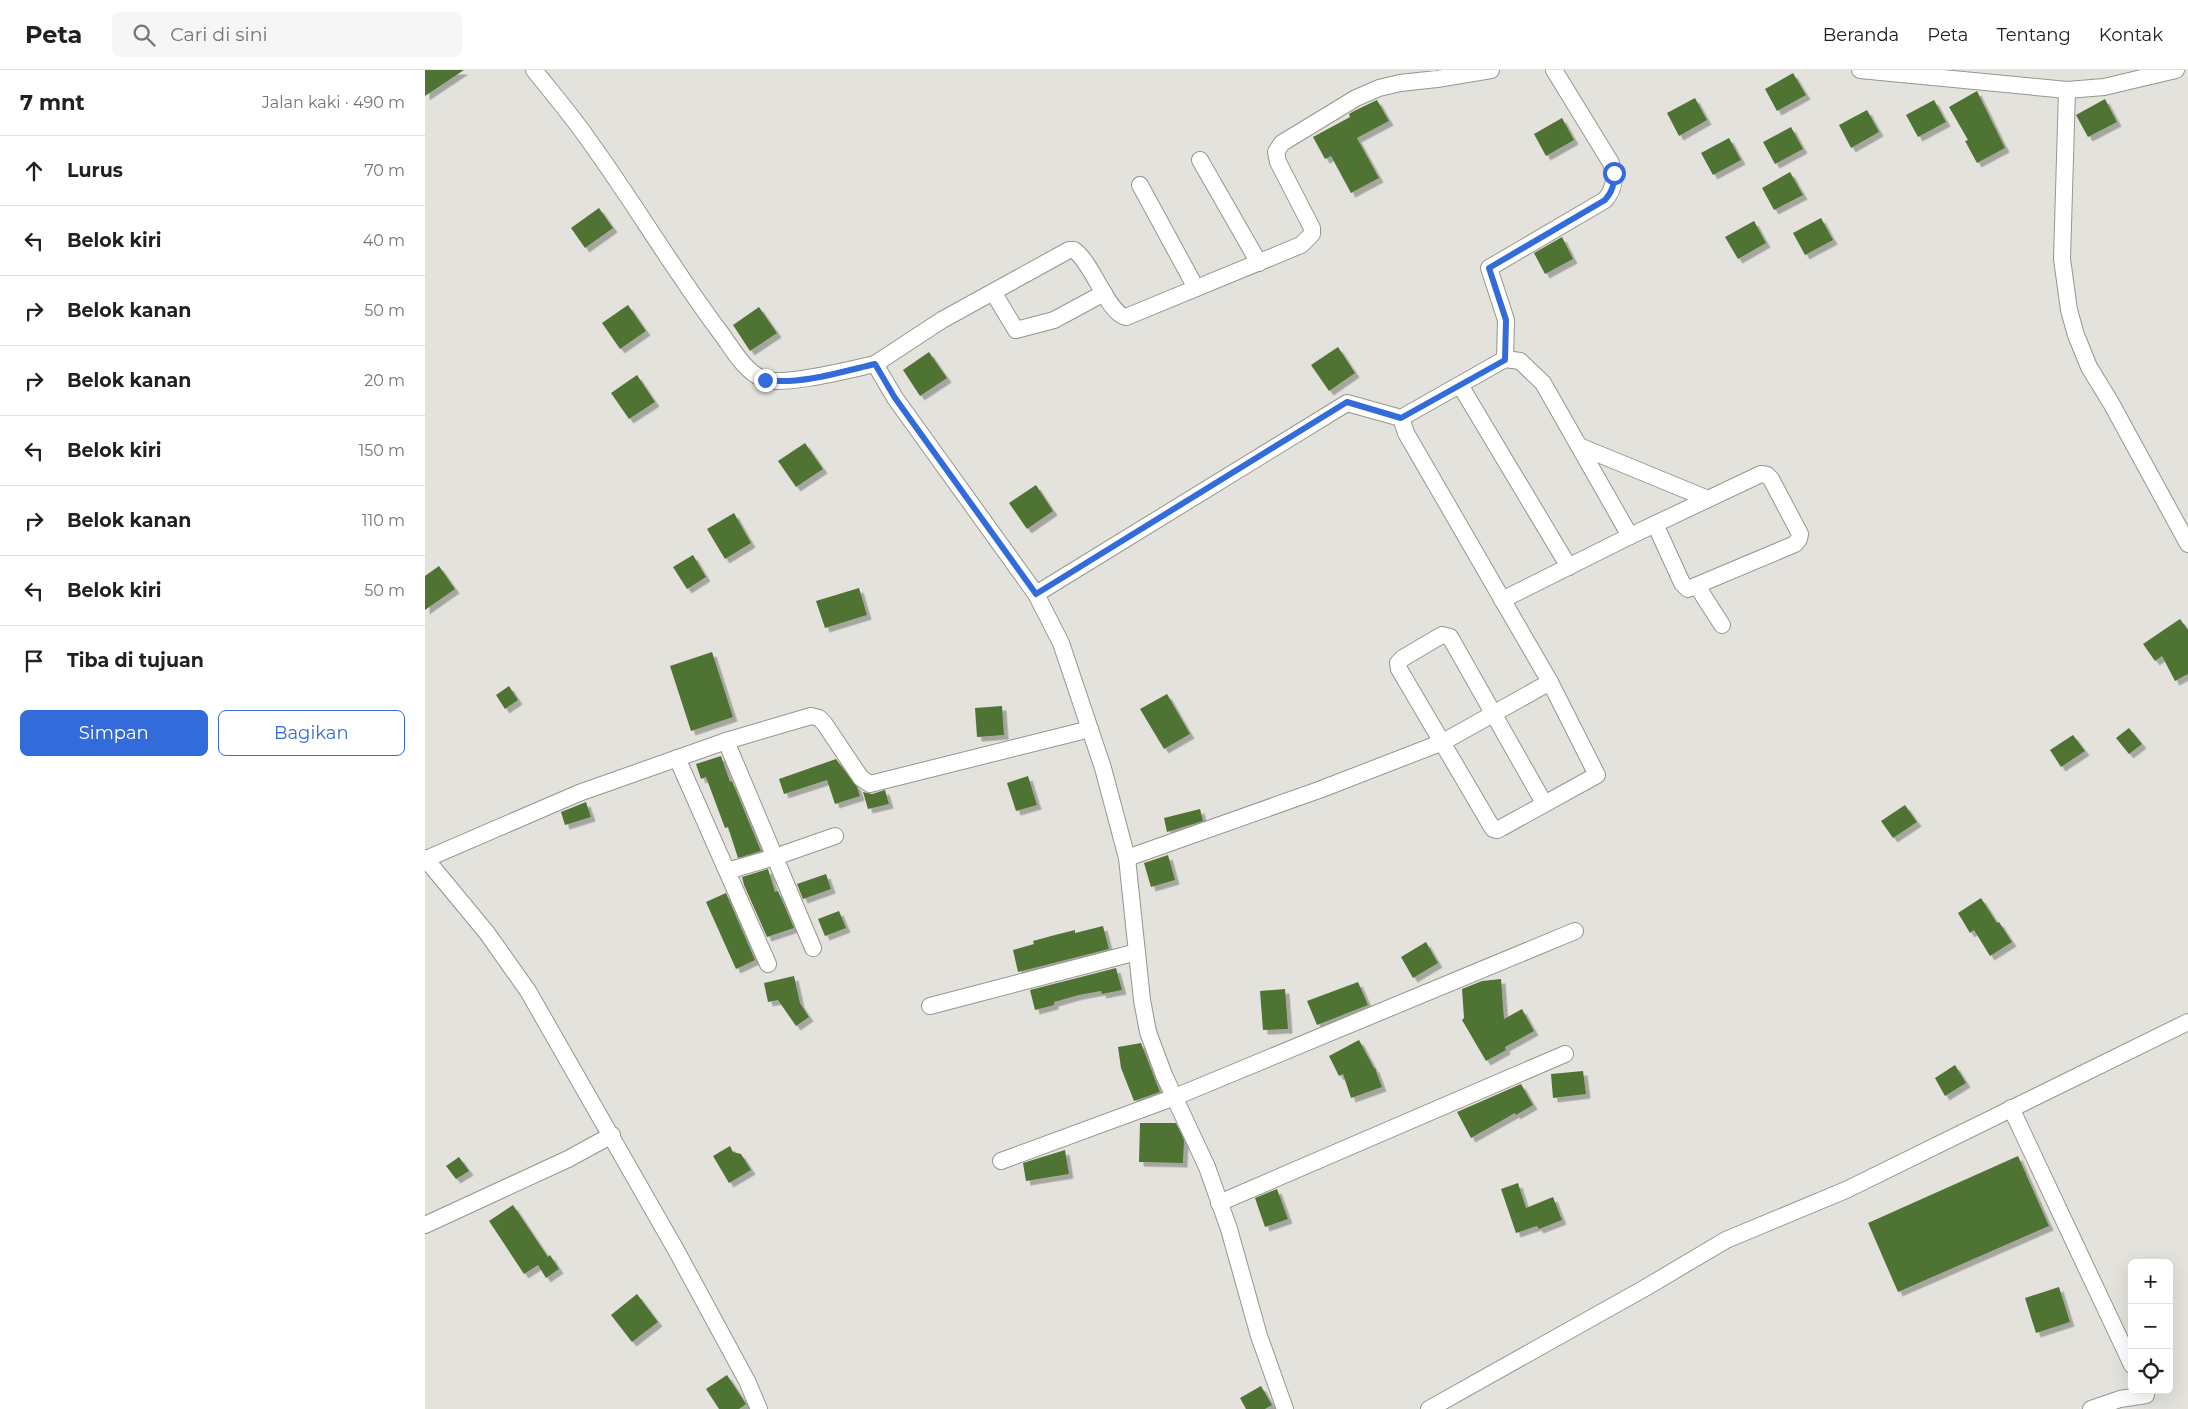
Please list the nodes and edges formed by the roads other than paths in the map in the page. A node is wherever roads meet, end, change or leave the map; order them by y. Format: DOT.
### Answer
graph roads {
  1 [pos="534,70"];
  2 [pos="1491,70"];
  3 [pos="1554,70"];
  4 [pos="1860,70"];
  5 [pos="2176,70"];
  6 [pos="2067,90"];
  7 [pos="1200,160"];
  8 [pos="1140,185"];
  9 [pos="1259,263"];
  10 [pos="1196,288"];
  11 [pos="993,292"];
  12 [pos="1104,293"];
  13 [pos="1505,360"];
  14 [pos="875,364"];
  15 [pos="1460,385"];
  16 [pos="1401,418"];
  17 [pos="1579,446"];
  18 [pos="1708,499"];
  19 [pos="1655,524"];
  20 [pos="1630,536"];
  21 [pos="2188,544"];
  22 [pos="1569,567"];
  23 [pos="1697,586"];
  24 [pos="1036,594"];
  25 [pos="1502,600"];
  26 [pos="1722,625"];
  27 [pos="1550,682"];
  28 [pos="1494,714"];
  29 [pos="1090,729"];
  30 [pos="726,741"];
  31 [pos="1443,742"];
  32 [pos="677,758"];
  33 [pos="1544,803"];
  34 [pos="835,836"];
  35 [pos="775,857"];
  36 [pos="426,858"];
  37 [pos="1127,858"];
  38 [pos="727,871"];
  39 [pos="1575,931"];
  40 [pos="813,948"];
  41 [pos="1137,952"];
  42 [pos="768,964"];
  43 [pos="930,1006"];
  44 [pos="2188,1022"];
  45 [pos="1565,1054"];
  46 [pos="1175,1097"];
  47 [pos="2011,1108"];
  48 [pos="612,1135"];
  49 [pos="1001,1161"];
  50 [pos="1219,1203"];
  51 [pos="425,1224"];
  52 [pos="2128,1357"];
  53 [pos="2148,1398"];
  54 [pos="759,1409"];
  55 [pos="1285,1409"];
  56 [pos="1429,1409"];
  57 [pos="2091,1409"];
  1 -- 14 [label="street"];
  2 -- 9 [label="street"];
  3 -- 13 [label="street"];
  4 -- 6 [label="street"];
  5 -- 6 [label="street"];
  6 -- 21 [label="street"];
  7 -- 9 [label="street"];
  8 -- 10 [label="street"];
  9 -- 10 [label="street"];
  10 -- 12 [label="street"];
  11 -- 12 [label="street"];
  11 -- 12 [label="street"];
  11 -- 14 [label="street"];
  13 -- 15 [label="street"];
  13 -- 17 [label="street"];
  14 -- 24 [label="street"];
  15 -- 16 [label="street"];
  15 -- 22 [label="street"];
  16 -- 24 [label="street"];
  16 -- 25 [label="street"];
  17 -- 18 [label="street"];
  17 -- 20 [label="street"];
  18 -- 19 [label="street"];
  18 -- 23 [label="street"];
  19 -- 20 [label="street"];
  19 -- 23 [label="street"];
  20 -- 22 [label="street"];
  22 -- 25 [label="street"];
  23 -- 26 [label="street"];
  24 -- 29 [label="street"];
  25 -- 27 [label="street"];
  27 -- 28 [label="street"];
  27 -- 33 [label="street"];
  28 -- 31 [label="street"];
  28 -- 31 [label="street"];
  28 -- 33 [label="street"];
  29 -- 30 [label="street"];
  29 -- 37 [label="street"];
  30 -- 32 [label="street"];
  30 -- 35 [label="street"];
  31 -- 33 [label="street"];
  31 -- 37 [label="street"];
  32 -- 36 [label="street"];
  32 -- 38 [label="street"];
  34 -- 35 [label="street"];
  35 -- 38 [label="street"];
  35 -- 40 [label="street"];
  36 -- 48 [label="street"];
  37 -- 41 [label="street"];
  38 -- 42 [label="street"];
  39 -- 46 [label="street"];
  41 -- 43 [label="street"];
  41 -- 46 [label="street"];
  44 -- 47 [label="street"];
  45 -- 50 [label="street"];
  46 -- 49 [label="street"];
  46 -- 50 [label="street"];
  47 -- 52 [label="street"];
  47 -- 56 [label="street"];
  48 -- 51 [label="street"];
  48 -- 54 [label="street"];
  50 -- 55 [label="street"];
  53 -- 57 [label="street"];
}
